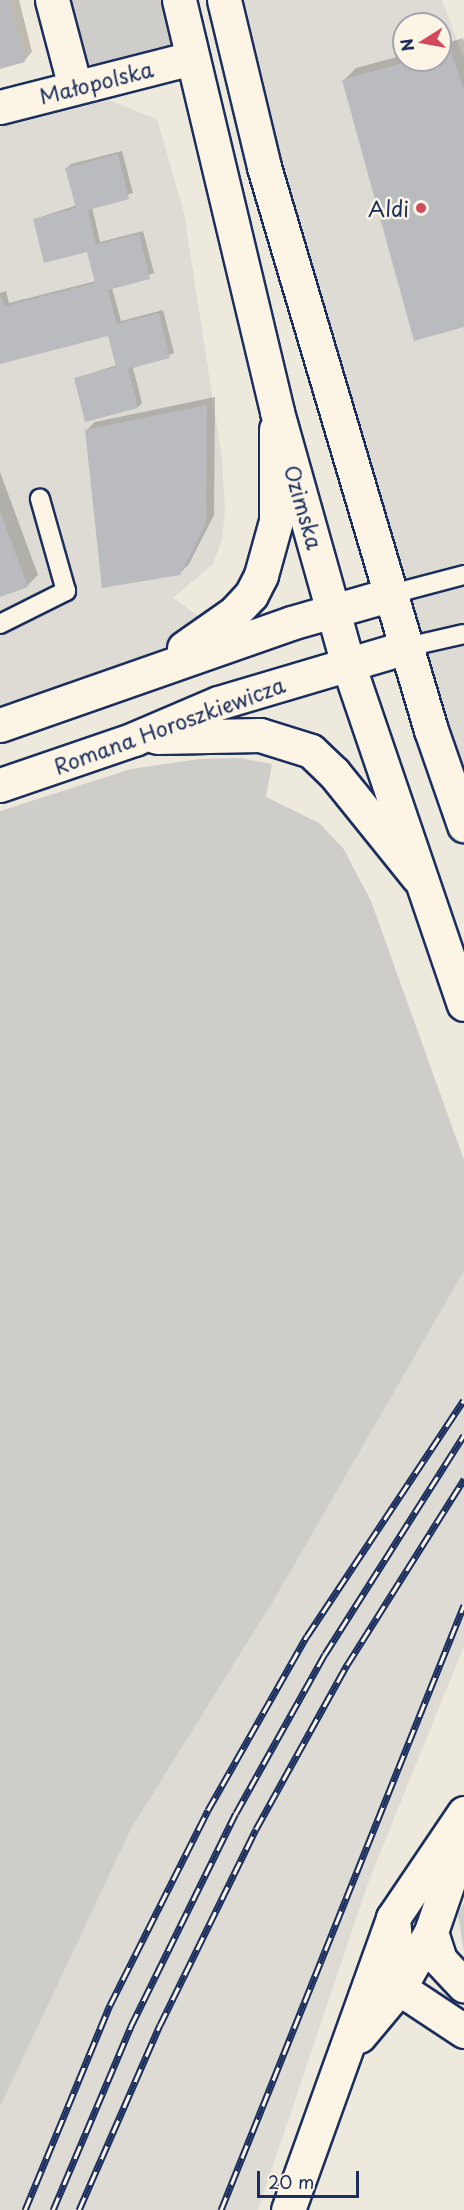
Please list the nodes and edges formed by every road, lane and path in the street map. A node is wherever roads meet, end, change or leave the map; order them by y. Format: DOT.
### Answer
graph roads {
  1 [pos="52,0"];
  2 [pos="179,0"];
  3 [pos="224,0"];
  4 [pos="192,58"];
  5 [pos="75,87"];
  6 [pos="0,107"];
  7 [pos="277,412"];
  8 [pos="40,499"];
  9 [pos="464,574"];
  10 [pos="392,594"];
  11 [pos="334,611"];
  12 [pos="0,624"];
  13 [pos="464,634"];
  14 [pos="407,647"];
  15 [pos="348,664"];
  16 [pos="122,685"];
  17 [pos="0,725"];
  18 [pos="134,739"];
  19 [pos="0,784"];
  20 [pos="464,825"];
  21 [pos="418,877"];
  22 [pos="464,1004"];
  23 [pos="464,1814"];
  24 [pos="464,1836"];
  25 [pos="393,1918"];
  26 [pos="431,1932"];
  27 [pos="464,1986"];
  28 [pos="399,1988"];
  29 [pos="464,2031"];
  30 [pos="346,2051"];
  31 [pos="288,2210"];
  1 -- 5 [label="street"];
  2 -- 4 [label="street, Ozimska"];
  3 -- 10 [label="street"];
  4 -- 5 [label="street, Małopolska"];
  4 -- 7 [label="street, Ozimska"];
  5 -- 6 [label="street, Małopolska"];
  7 -- 11 [label="street, Ozimska"];
  7 -- 16 [label="street"];
  8 -- 12 [label="lane"];
  9 -- 10 [label="lane"];
  10 -- 11 [label="street"];
  10 -- 14 [label="street"];
  11 -- 15 [label="street, Ozimska"];
  11 -- 16 [label="street"];
  13 -- 14 [label="lane"];
  14 -- 15 [label="street, Romana Horoszkiewicza"];
  14 -- 20 [label="street"];
  15 -- 18 [label="street, Romana Horoszkiewicza"];
  15 -- 21 [label="street, Ozimska"];
  16 -- 17 [label="street"];
  18 -- 19 [label="street, Romana Horoszkiewicza"];
  18 -- 21 [label="street"];
  21 -- 22 [label="street, Ozimska"];
  23 -- 25 [label="street"];
  24 -- 26 [label="street"];
  25 -- 28 [label="street"];
  25 -- 30 [label="street"];
  26 -- 27 [label="street"];
  26 -- 28 [label="street"];
  28 -- 29 [label="street"];
  28 -- 30 [label="street"];
  30 -- 31 [label="street"];
}
